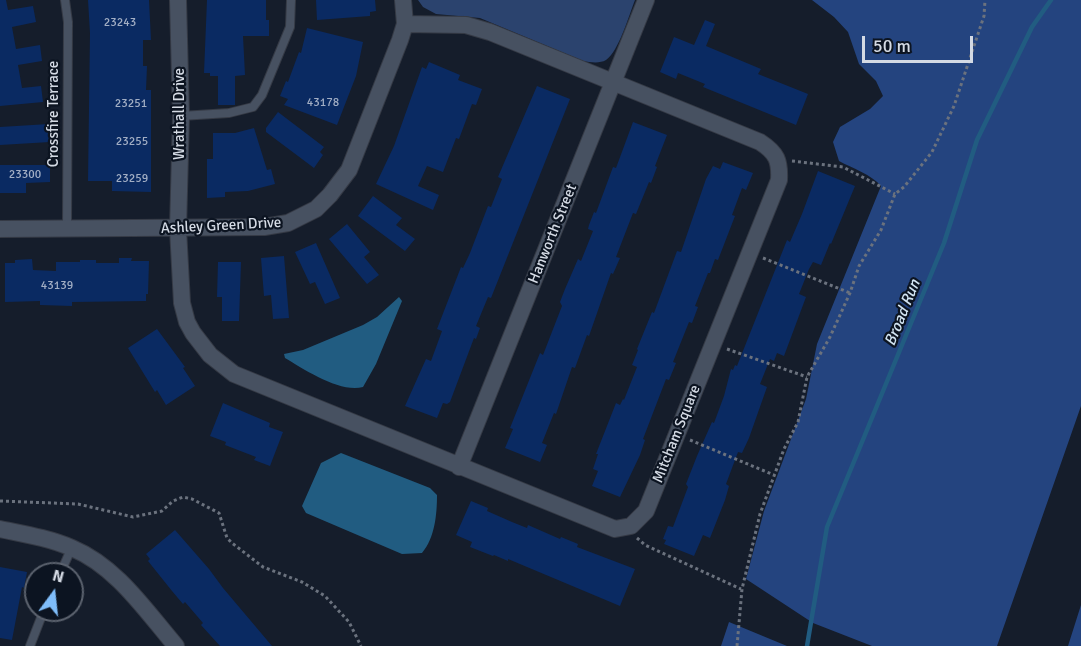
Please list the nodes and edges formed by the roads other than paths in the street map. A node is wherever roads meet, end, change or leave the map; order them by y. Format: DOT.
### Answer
graph roads {
  1 [pos="65,0"];
  2 [pos="178,0"];
  3 [pos="291,0"];
  4 [pos="404,0"];
  5 [pos="646,0"];
  6 [pos="405,24"];
  7 [pos="613,82"];
  8 [pos="181,116"];
  9 [pos="0,229"];
  10 [pos="67,229"];
  11 [pos="178,229"];
  12 [pos="459,467"];
  13 [pos="0,529"];
  14 [pos="72,548"];
  15 [pos="66,562"];
  16 [pos="39,622"];
  17 [pos="30,646"];
  18 [pos="176,646"];
  1 -- 10 [label="lane, Crossfire Terrace"];
  2 -- 8 [label="street, Wrathall Drive"];
  3 -- 8 [label="lane"];
  4 -- 6 [label="street, Ashley Green Drive"];
  5 -- 7 [label="street, Hanworth Street"];
  6 -- 7 [label="street"];
  6 -- 11 [label="street, Ashley Green Drive"];
  7 -- 12 [label="street, Hanworth Street"];
  7 -- 12 [label="street, Mitcham Square"];
  8 -- 11 [label="street, Wrathall Drive"];
  9 -- 10 [label="street, Ashley Green Drive"];
  10 -- 11 [label="street, Ashley Green Drive"];
  11 -- 12 [label="street"];
  13 -- 14 [label="street"];
  14 -- 15 [label="lane"];
  14 -- 18 [label="street"];
  16 -- 17 [label="lane"];
}
